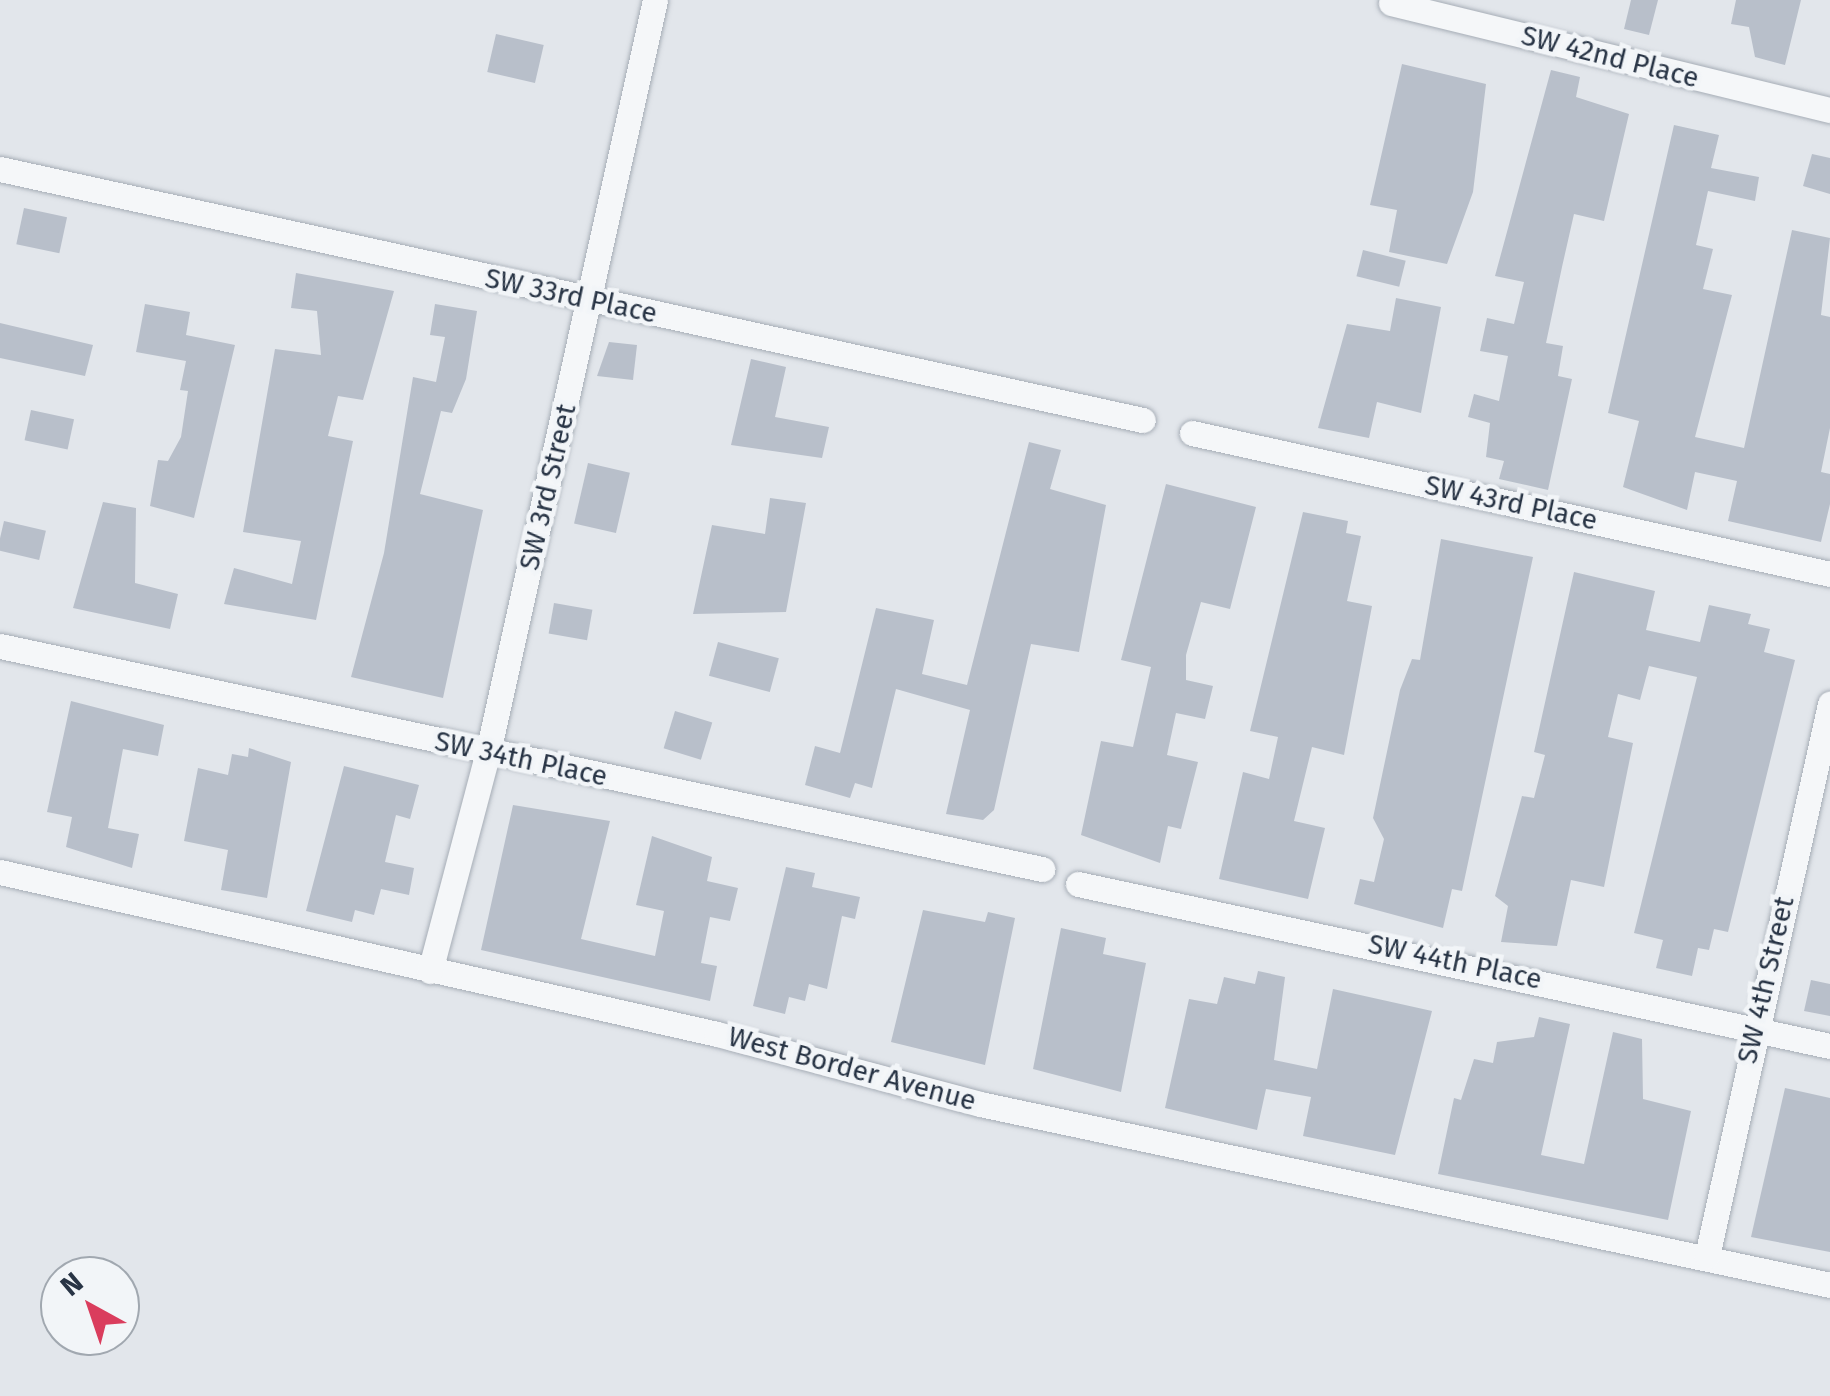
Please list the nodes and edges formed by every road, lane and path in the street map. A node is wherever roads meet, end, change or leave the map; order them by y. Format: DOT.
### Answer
graph roads {
  1 [pos="655,0"];
  2 [pos="1390,3"];
  3 [pos="1830,110"];
  4 [pos="0,169"];
  5 [pos="590,300"];
  6 [pos="1143,420"];
  7 [pos="1192,433"];
  8 [pos="1830,574"];
  9 [pos="0,646"];
  10 [pos="1830,704"];
  11 [pos="488,752"];
  12 [pos="1042,869"];
  13 [pos="0,872"];
  14 [pos="1078,884"];
  15 [pos="430,971"];
  16 [pos="1755,1027"];
  17 [pos="1830,1046"];
  18 [pos="1706,1256"];
  19 [pos="1830,1285"];
  1 -- 5 [label="street, SW 3rd Street"];
  2 -- 3 [label="street, SW 42nd Place"];
  4 -- 5 [label="street, SW 33rd Place"];
  5 -- 6 [label="street, SW 33rd Place"];
  5 -- 11 [label="street, SW 3rd Street"];
  7 -- 8 [label="street, SW 43rd Place"];
  9 -- 11 [label="street, SW 34th Place"];
  10 -- 16 [label="street, SW 4th Street"];
  11 -- 12 [label="street, SW 34th Place"];
  11 -- 15 [label="street, SW 3rd Street"];
  13 -- 15 [label="street, West Border Avenue"];
  14 -- 16 [label="street, SW 44th Place"];
  15 -- 18 [label="street, West Border Avenue"];
  16 -- 17 [label="street, SW 44th Place"];
  16 -- 18 [label="street, SW 4th Street"];
  18 -- 19 [label="street, West Border Avenue"];
}
